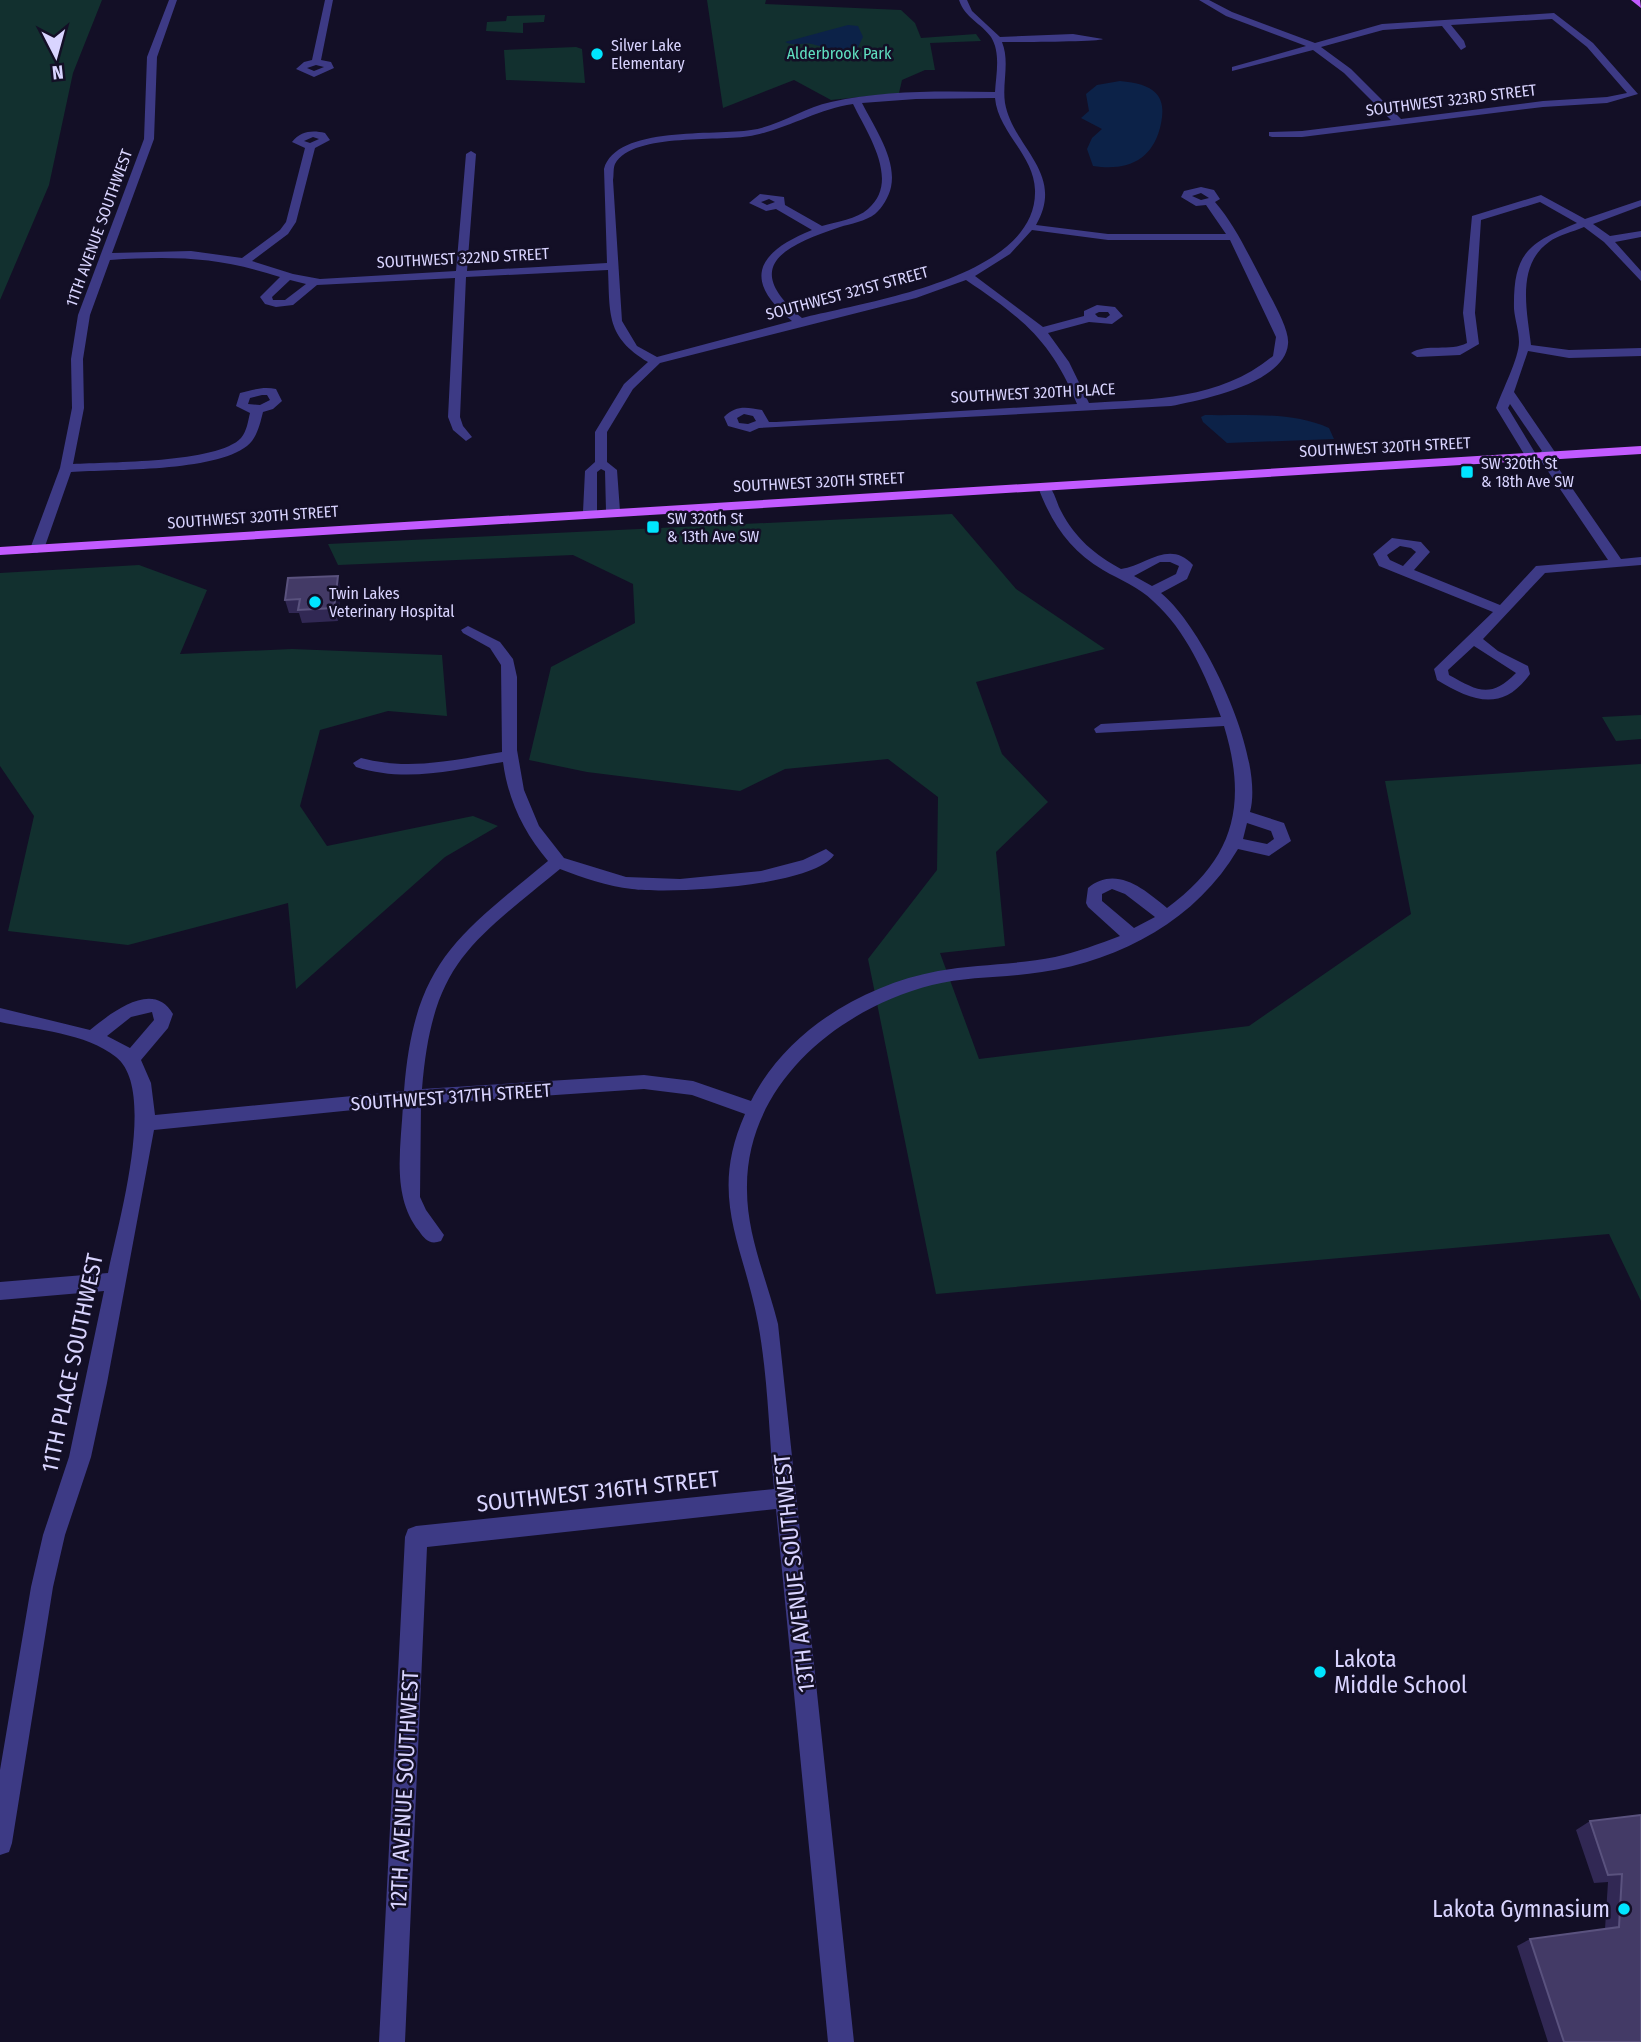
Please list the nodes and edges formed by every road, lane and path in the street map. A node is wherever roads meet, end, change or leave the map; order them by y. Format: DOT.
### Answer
graph roads {
  1 [pos="173,0"];
  2 [pos="329,0"];
  3 [pos="963,0"];
  4 [pos="1203,0"];
  5 [pos="1635,0"];
  6 [pos="1641,5"];
  7 [pos="1444,22"];
  8 [pos="1099,39"];
  9 [pos="997,40"];
  10 [pos="1313,45"];
  11 [pos="1461,47"];
  12 [pos="316,62"];
  13 [pos="1235,69"];
  14 [pos="999,95"];
  15 [pos="857,102"];
  16 [pos="1398,121"];
  17 [pos="1272,134"];
  18 [pos="310,146"];
  19 [pos="471,154"];
  20 [pos="1210,203"];
  21 [pos="1641,203"];
  22 [pos="779,205"];
  23 [pos="1585,223"];
  24 [pos="1030,227"];
  25 [pos="819,229"];
  26 [pos="1641,233"];
  27 [pos="1233,237"];
  28 [pos="1608,240"];
  29 [pos="106,257"];
  30 [pos="243,262"];
  31 [pos="613,266"];
  32 [pos="461,274"];
  33 [pos="967,276"];
  34 [pos="286,277"];
  35 [pos="1641,278"];
  36 [pos="315,281"];
  37 [pos="1090,318"];
  38 [pos="800,322"];
  39 [pos="1043,331"];
  40 [pos="1524,347"];
  41 [pos="1641,352"];
  42 [pos="1417,353"];
  43 [pos="656,361"];
  44 [pos="1508,393"];
  45 [pos="1084,407"];
  46 [pos="257,410"];
  47 [pos="760,425"];
  48 [pos="466,437"];
  49 [pos="1641,450"];
  50 [pos="1542,455"];
  51 [pos="601,463"];
  52 [pos="66,468"];
  53 [pos="1044,486"];
  54 [pos="613,511"];
  55 [pos="590,512"];
  56 [pos="37,549"];
  57 [pos="0,551"];
  58 [pos="1641,561"];
  59 [pos="1617,563"];
  60 [pos="1405,572"];
  61 [pos="1125,575"];
  62 [pos="1151,592"];
  63 [pos="1502,611"];
  64 [pos="468,630"];
  65 [pos="1475,640"];
  66 [pos="1228,721"];
  67 [pos="1101,729"];
  68 [pos="509,756"];
  69 [pos="361,763"];
  70 [pos="1244,816"];
  71 [pos="1235,843"];
  72 [pos="826,855"];
  73 [pos="558,862"];
  74 [pos="1166,917"];
  75 [pos="1132,936"];
  76 [pos="0,1015"];
  77 [pos="92,1038"];
  78 [pos="131,1059"];
  79 [pos="415,1097"];
  80 [pos="753,1109"];
  81 [pos="146,1123"];
  82 [pos="435,1235"];
  83 [pos="115,1281"];
  84 [pos="0,1291"];
  85 [pos="786,1498"];
  86 [pos="416,1537"];
  87 [pos="0,1843"];
  88 [pos="392,2042"];
  89 [pos="841,2042"];
  1 -- 29 [label="street, 11TH AVENUE SOUTHWEST"];
  2 -- 12 [label="street"];
  3 -- 9 [label="street"];
  4 -- 10 [label="street"];
  5 -- 6 [label="main road"];
  7 -- 10 [label="street"];
  7 -- 11 [label="street"];
  7 -- 16 [label="street, SOUTHWEST 323RD STREET"];
  8 -- 9 [label="street"];
  9 -- 14 [label="street"];
  10 -- 13 [label="street"];
  10 -- 16 [label="street"];
  14 -- 15 [label="street"];
  14 -- 24 [label="street"];
  15 -- 25 [label="street"];
  15 -- 31 [label="street"];
  16 -- 17 [label="street, SOUTHWEST 323RD STREET"];
  18 -- 30 [label="street"];
  19 -- 32 [label="street"];
  20 -- 27 [label="street"];
  21 -- 23 [label="street"];
  22 -- 25 [label="street"];
  23 -- 28 [label="street"];
  23 -- 40 [label="street"];
  23 -- 42 [label="street"];
  24 -- 27 [label="street"];
  24 -- 33 [label="street, SOUTHWEST 321ST STREET"];
  25 -- 38 [label="street"];
  26 -- 28 [label="street"];
  27 -- 45 [label="street, SOUTHWEST 320TH PLACE"];
  28 -- 35 [label="street"];
  29 -- 30 [label="street, SOUTHWEST 322ND STREET"];
  29 -- 52 [label="street, 11TH AVENUE SOUTHWEST"];
  30 -- 34 [label="street, SOUTHWEST 322ND STREET"];
  31 -- 32 [label="street, SOUTHWEST 322ND STREET"];
  31 -- 43 [label="street"];
  32 -- 36 [label="street, SOUTHWEST 322ND STREET"];
  32 -- 48 [label="street"];
  33 -- 38 [label="street, SOUTHWEST 321ST STREET"];
  33 -- 39 [label="street"];
  34 -- 36 [label="street, SOUTHWEST 322ND STREET"];
  34 -- 36 [label="street"];
  37 -- 39 [label="street"];
  38 -- 43 [label="street, SOUTHWEST 321ST STREET"];
  39 -- 45 [label="street"];
  40 -- 41 [label="street"];
  40 -- 44 [label="street"];
  43 -- 51 [label="street"];
  44 -- 50 [label="street"];
  44 -- 50 [label="street"];
  45 -- 47 [label="street, SOUTHWEST 320TH PLACE"];
  46 -- 52 [label="street"];
  49 -- 50 [label="main road, SOUTHWEST 320TH STREET"];
  50 -- 53 [label="main road, SOUTHWEST 320TH STREET"];
  50 -- 59 [label="street"];
  51 -- 54 [label="street"];
  51 -- 55 [label="street"];
  52 -- 56 [label="street, 11TH AVENUE SOUTHWEST"];
  53 -- 54 [label="main road, SOUTHWEST 320TH STREET"];
  53 -- 61 [label="street"];
  54 -- 55 [label="main road, SOUTHWEST 320TH STREET"];
  55 -- 56 [label="main road, SOUTHWEST 320TH STREET"];
  56 -- 57 [label="main road, SOUTHWEST 320TH STREET"];
  58 -- 59 [label="street"];
  59 -- 63 [label="street"];
  60 -- 63 [label="street"];
  61 -- 62 [label="street"];
  61 -- 62 [label="street"];
  62 -- 66 [label="street"];
  63 -- 65 [label="street"];
  64 -- 68 [label="street"];
  65 -- 65 [label="street"];
  66 -- 67 [label="street"];
  66 -- 70 [label="street"];
  68 -- 69 [label="street"];
  68 -- 73 [label="street"];
  70 -- 71 [label="street"];
  70 -- 71 [label="street"];
  71 -- 74 [label="street"];
  72 -- 73 [label="street"];
  73 -- 79 [label="street"];
  74 -- 75 [label="street"];
  74 -- 75 [label="street"];
  75 -- 80 [label="street"];
  76 -- 77 [label="street"];
  77 -- 78 [label="street"];
  77 -- 78 [label="street"];
  78 -- 81 [label="street, 11TH PLACE SOUTHWEST"];
  79 -- 80 [label="street, SOUTHWEST 317TH STREET"];
  79 -- 81 [label="street, SOUTHWEST 317TH STREET"];
  79 -- 82 [label="street"];
  80 -- 85 [label="street, 13TH AVENUE SOUTHWEST"];
  81 -- 83 [label="street, 11TH PLACE SOUTHWEST"];
  83 -- 84 [label="street"];
  83 -- 87 [label="street, 11TH PLACE SOUTHWEST"];
  85 -- 86 [label="street, SOUTHWEST 316TH STREET"];
  85 -- 89 [label="street, 13TH AVENUE SOUTHWEST"];
  86 -- 88 [label="street, 12TH AVENUE SOUTHWEST"];
}
